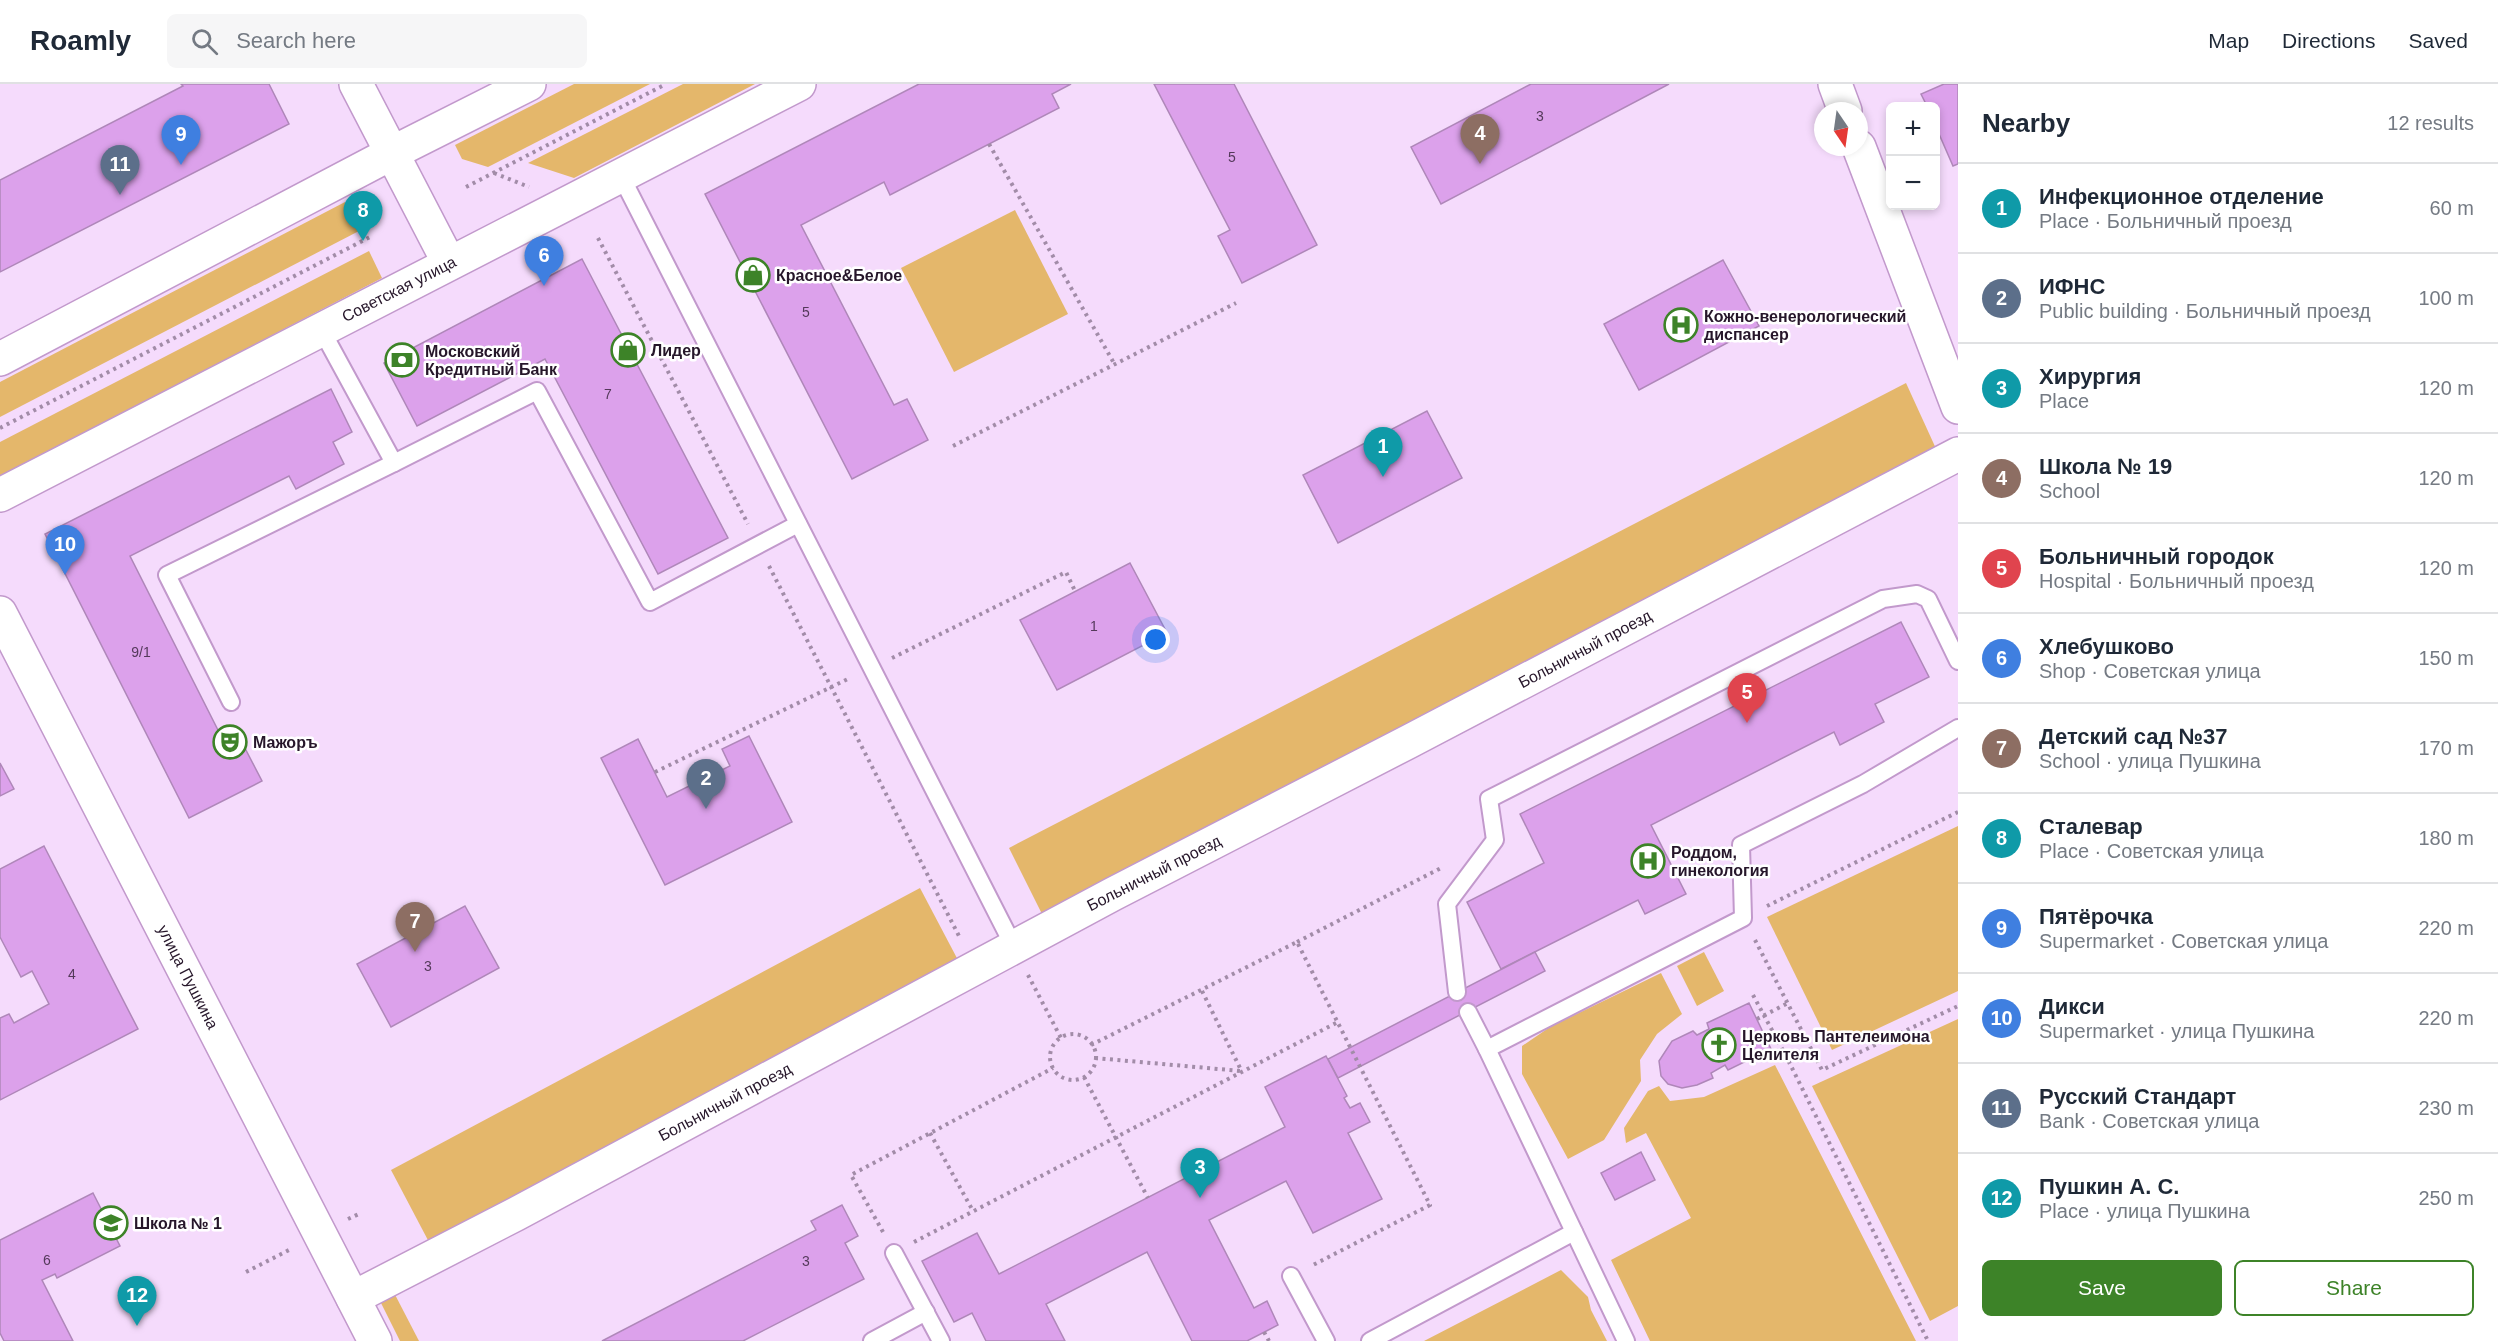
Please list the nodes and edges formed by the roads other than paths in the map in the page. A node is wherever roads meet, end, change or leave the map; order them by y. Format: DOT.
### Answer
graph roads {
  1 [pos="356,84"];
  2 [pos="529,84"];
  3 [pos="799,84"];
  4 [pos="1835,84"];
  5 [pos="1842,102"];
  6 [pos="392,153"];
  7 [pos="1862,156"];
  8 [pos="621,176"];
  9 [pos="449,263"];
  10 [pos="321,329"];
  11 [pos="0,359"];
  12 [pos="1958,407"];
  13 [pos="1958,454"];
  14 [pos="394,463"];
  15 [pos="0,495"];
  16 [pos="798,524"];
  17 [pos="0,613"];
  18 [pos="1958,661"];
  19 [pos="231,702"];
  20 [pos="1958,728"];
  21 [pos="1014,947"];
  22 [pos="1457,992"];
  23 [pos="1468,1012"];
  24 [pos="1487,1049"];
  25 [pos="1574,1232"];
  26 [pos="894,1252"];
  27 [pos="1291,1276"];
  28 [pos="353,1298"];
  29 [pos="926,1312"];
  30 [pos="375,1341"];
  31 [pos="872,1341"];
  32 [pos="941,1341"];
  33 [pos="1326,1341"];
  34 [pos="1370,1341"];
  35 [pos="1626,1341"];
  1 -- 6 [label="main road"];
  2 -- 6 [label="main road"];
  3 -- 8 [label="main road, Советская улица"];
  4 -- 5 [label="main road"];
  6 -- 9 [label="main road"];
  6 -- 11 [label="main road"];
  7 -- 12 [label="main road"];
  8 -- 9 [label="main road, Советская улица"];
  8 -- 16 [label="lane"];
  9 -- 10 [label="main road, Советская улица"];
  10 -- 14 [label="lane"];
  10 -- 15 [label="main road, Советская улица"];
  13 -- 21 [label="main road, Больничный проезд"];
  14 -- 16 [label="lane"];
  14 -- 19 [label="lane"];
  16 -- 21 [label="lane"];
  17 -- 28 [label="main road, улица Пушкина"];
  18 -- 22 [label="lane"];
  20 -- 24 [label="lane"];
  21 -- 28 [label="main road, Больничный проезд"];
  23 -- 24 [label="lane"];
  24 -- 25 [label="lane"];
  25 -- 34 [label="lane"];
  25 -- 35 [label="lane"];
  26 -- 29 [label="lane"];
  27 -- 33 [label="lane"];
  28 -- 30 [label="main road, улица Пушкина"];
  29 -- 31 [label="lane"];
  29 -- 32 [label="lane"];
}
